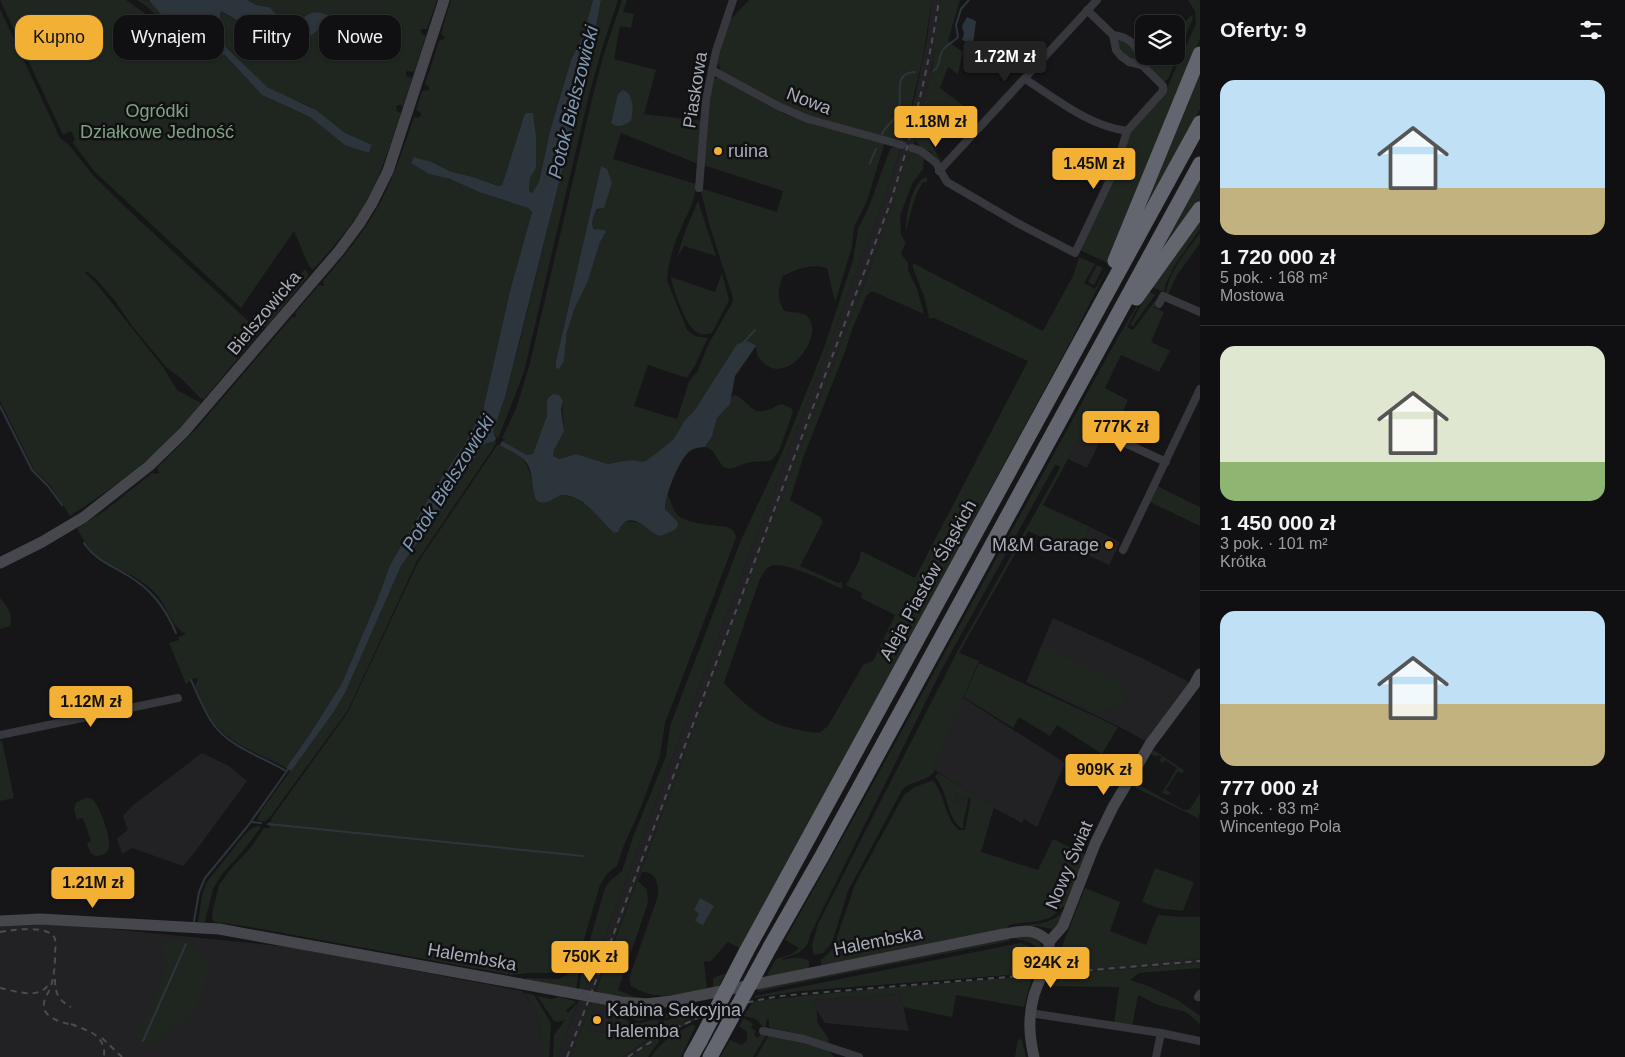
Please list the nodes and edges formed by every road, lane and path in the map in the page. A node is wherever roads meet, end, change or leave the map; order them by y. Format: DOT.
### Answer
graph roads {
  1 [pos="444,0"];
  2 [pos="733,0"];
  3 [pos="1097,0"];
  4 [pos="1087,10"];
  5 [pos="1113,35"];
  6 [pos="1135,46"];
  7 [pos="1200,54"];
  8 [pos="1135,63"];
  9 [pos="1142,65"];
  10 [pos="712,70"];
  11 [pos="1025,79"];
  12 [pos="1200,123"];
  13 [pos="1127,131"];
  14 [pos="902,145"];
  15 [pos="912,148"];
  16 [pos="1200,164"];
  17 [pos="939,171"];
  18 [pos="699,188"];
  19 [pos="1200,209"];
  20 [pos="1159,304"];
  21 [pos="1200,312"];
  22 [pos="1080,342"];
  23 [pos="1099,350"];
  24 [pos="1200,388"];
  25 [pos="1086,425"];
  26 [pos="1166,462"];
  27 [pos="1123,550"];
  28 [pos="0,563"];
  29 [pos="1200,674"];
  30 [pos="178,698"];
  31 [pos="0,735"];
  32 [pos="0,921"];
  33 [pos="1048,942"];
  34 [pos="1030,1012"];
  35 [pos="762,1031"];
  36 [pos="1161,1033"];
  37 [pos="1200,1042"];
  38 [pos="691,1057"];
  39 [pos="710,1057"];
  40 [pos="859,1057"];
  41 [pos="1034,1057"];
  42 [pos="1156,1057"];
  1 -- 28 [label="street, Bielszowicka"];
  2 -- 10 [label="street, Piaskowa"];
  3 -- 4 [label="street"];
  4 -- 5 [label="street"];
  4 -- 11 [label="street"];
  5 -- 6 [label="street"];
  5 -- 8 [label="street"];
  7 -- 22 [label="highway"];
  9 -- 13 [label="street"];
  10 -- 14 [label="street, Nowa"];
  10 -- 18 [label="street, Piaskowa"];
  11 -- 13 [label="street"];
  11 -- 17 [label="street"];
  12 -- 22 [label="highway, Aleja Piastów Śląskich"];
  13 -- 17 [label="street"];
  15 -- 17 [label="street"];
  16 -- 23 [label="highway"];
  19 -- 23 [label="highway"];
  20 -- 21 [label="street"];
  22 -- 38 [label="highway, Aleja Piastów Śląskich, bridge"];
  23 -- 39 [label="highway, bridge"];
  24 -- 26 [label="street"];
  25 -- 26 [label="street"];
  26 -- 27 [label="street"];
  29 -- 33 [label="street, Nowy Świat"];
  30 -- 31 [label="street"];
  32 -- 33 [label="street, Halembska"];
  33 -- 34 [label="street"];
  34 -- 36 [label="street"];
  34 -- 41 [label="street"];
  35 -- 40 [label="street"];
  36 -- 37 [label="street"];
  36 -- 42 [label="street"];
}
